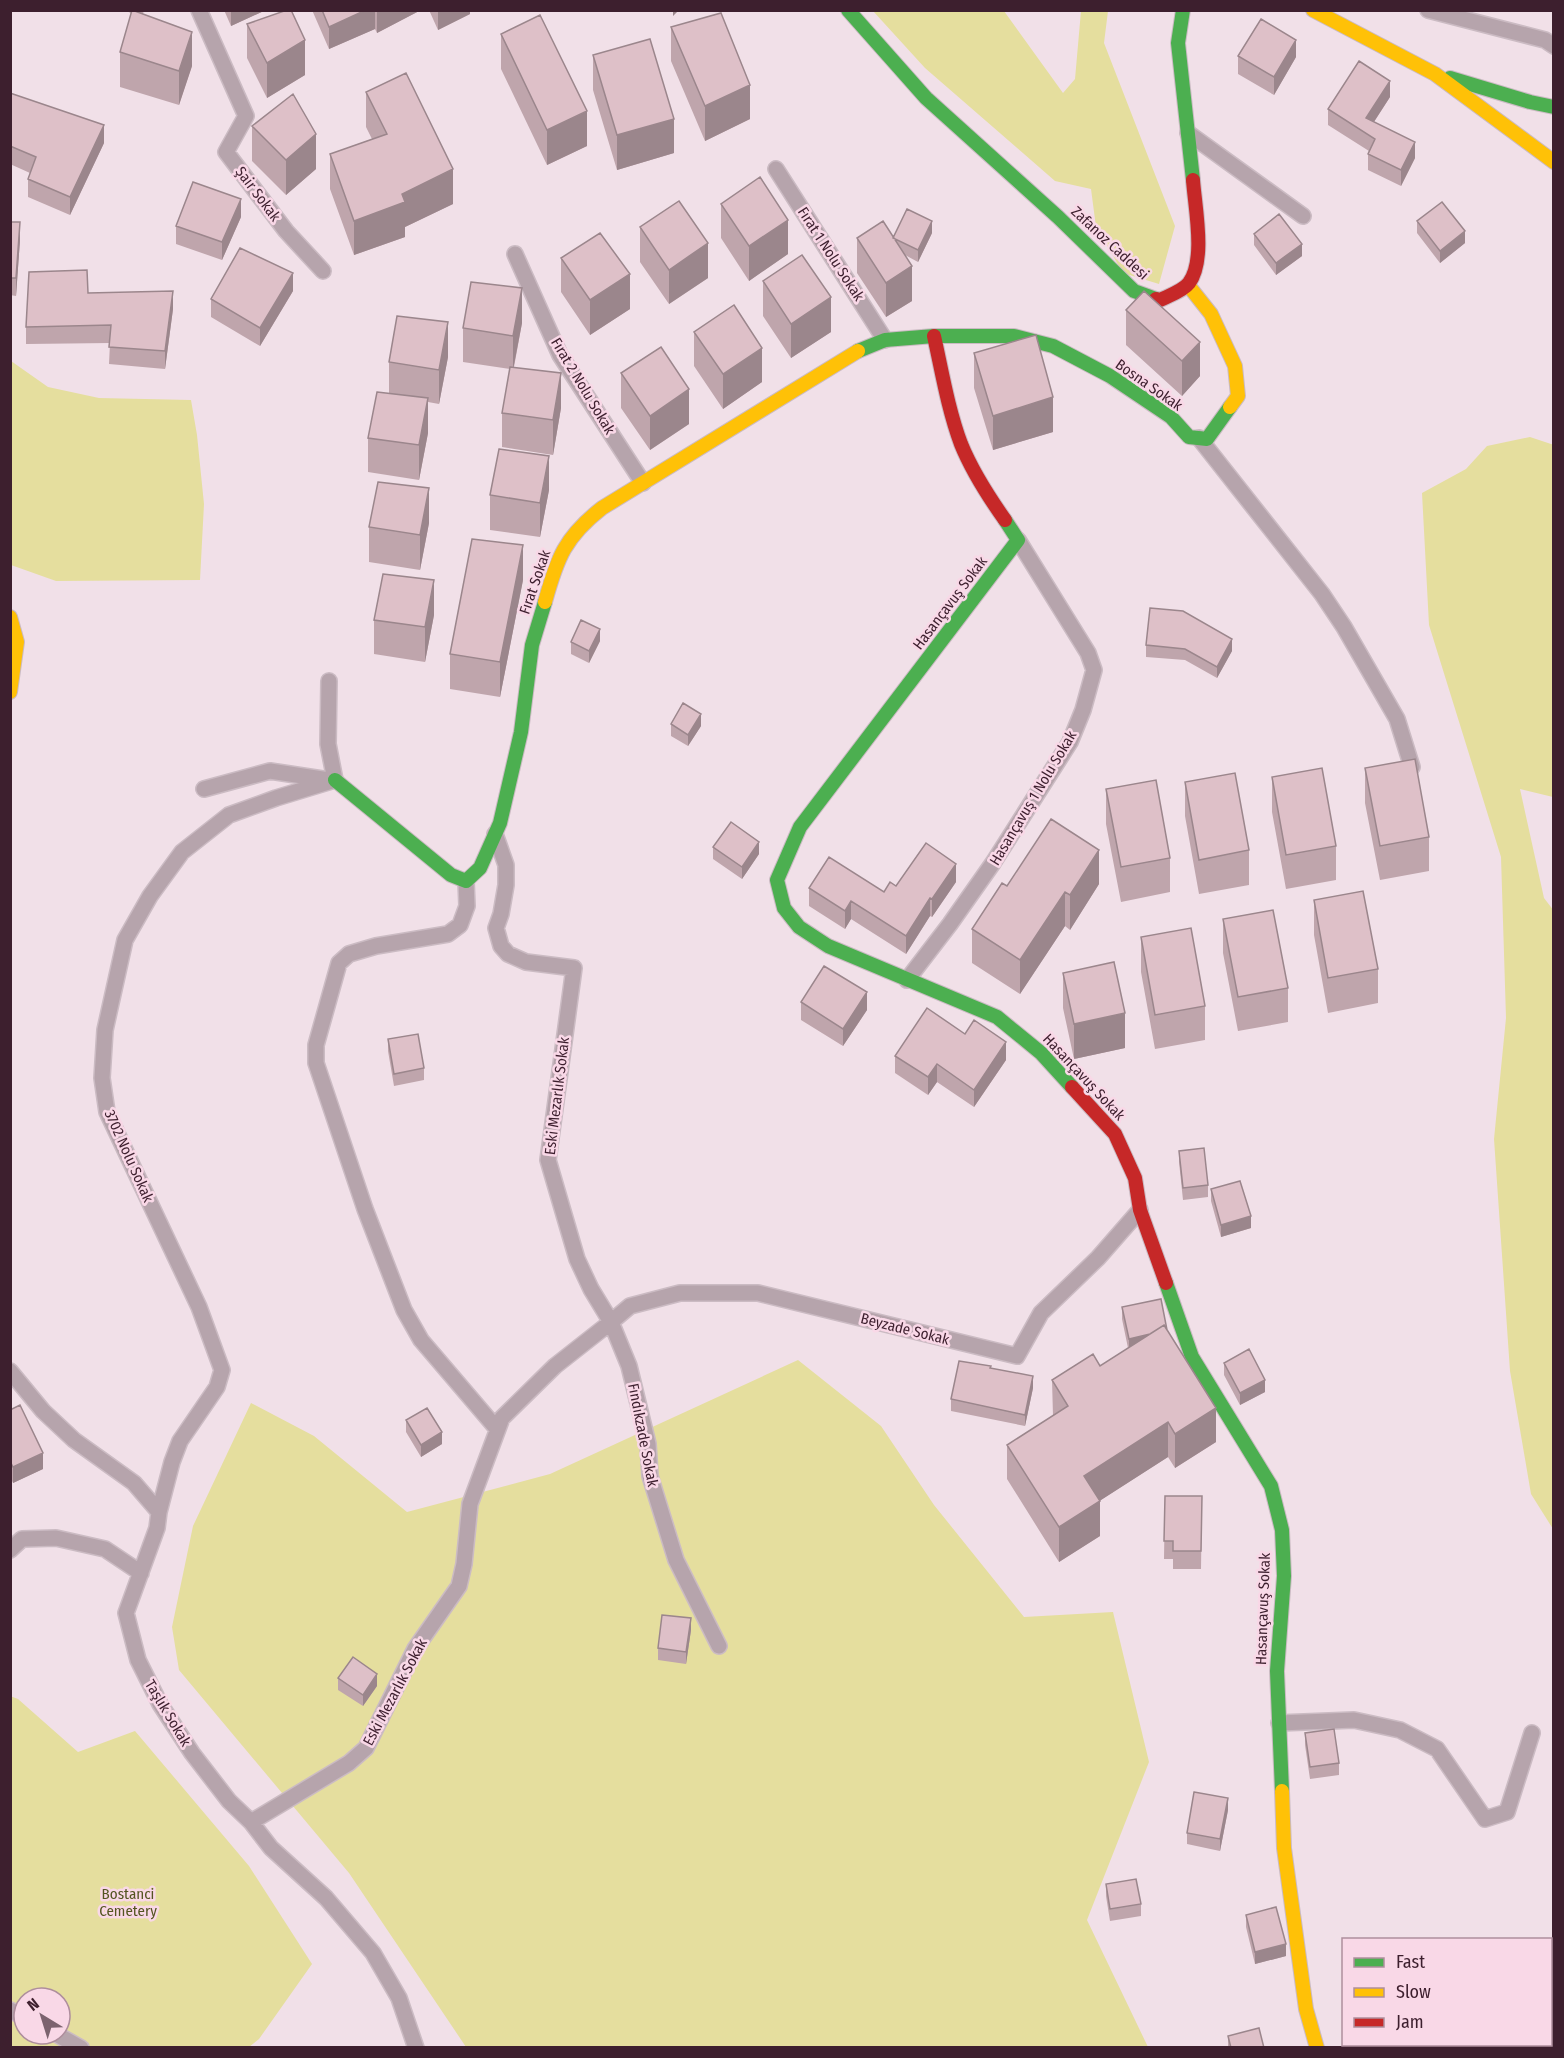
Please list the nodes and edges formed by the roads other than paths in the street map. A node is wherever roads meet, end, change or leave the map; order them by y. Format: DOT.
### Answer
graph roads {
  1 [pos="199,10"];
  2 [pos="848,10"];
  3 [pos="1183,10"];
  4 [pos="1312,10"];
  5 [pos="1428,10"];
  6 [pos="1551,41"];
  7 [pos="1436,74"];
  8 [pos="1554,107"];
  9 [pos="1188,133"];
  10 [pos="1554,162"];
  11 [pos="776,169"];
  12 [pos="1304,216"];
  13 [pos="515,254"];
  14 [pos="323,271"];
  15 [pos="1188,285"];
  16 [pos="934,336"];
  17 [pos="885,340"];
  18 [pos="1199,438"];
  19 [pos="643,483"];
  20 [pos="1018,540"];
  21 [pos="10,617"];
  22 [pos="329,681"];
  23 [pos="10,692"];
  24 [pos="1412,767"];
  25 [pos="335,780"];
  26 [pos="204,789"];
  27 [pos="495,834"];
  28 [pos="466,881"];
  29 [pos="907,980"];
  30 [pos="1140,1210"];
  31 [pos="611,1322"];
  32 [pos="10,1371"];
  33 [pos="497,1429"];
  34 [pos="159,1512"];
  35 [pos="10,1550"];
  36 [pos="141,1573"];
  37 [pos="719,1646"];
  38 [pos="1279,1723"];
  39 [pos="1532,1733"];
  40 [pos="251,1822"];
  41 [pos="1315,2046"];
  42 [pos="417,2048"];
  1 -- 14 [label="street, Şair Sokak"];
  2 -- 15 [label="street, Zafanoz Caddesi"];
  3 -- 9 [label="street"];
  4 -- 7 [label="street"];
  5 -- 6 [label="street"];
  7 -- 8 [label="street"];
  7 -- 10 [label="street"];
  9 -- 12 [label="street"];
  9 -- 15 [label="street"];
  11 -- 17 [label="street, Fırat 1 Nolu Sokak"];
  13 -- 19 [label="street, Fırat 2 Nolu Sokak"];
  15 -- 18 [label="street"];
  16 -- 17 [label="street, Fırat Sokak"];
  16 -- 18 [label="street, Bosna Sokak"];
  16 -- 20 [label="street"];
  17 -- 19 [label="street, Fırat Sokak"];
  18 -- 24 [label="street"];
  19 -- 27 [label="street, Fırat Sokak"];
  20 -- 29 [label="street, Hasançavuş 1 Nolu Sokak"];
  20 -- 29 [label="street, Hasançavuş Sokak"];
  21 -- 23 [label="street"];
  22 -- 25 [label="street"];
  25 -- 26 [label="street"];
  25 -- 28 [label="street"];
  25 -- 34 [label="street, 3702 Nolu Sokak"];
  27 -- 28 [label="street, Fırat Sokak"];
  27 -- 31 [label="street, Eski Mezarlık Sokak"];
  28 -- 33 [label="street"];
  29 -- 30 [label="street, Hasançavuş Sokak"];
  30 -- 31 [label="street, Beyzade Sokak"];
  30 -- 38 [label="street, Hasançavuş Sokak"];
  31 -- 33 [label="street, Eski Mezarlık Sokak"];
  31 -- 37 [label="street, Fındıkzade Sokak"];
  32 -- 34 [label="street"];
  33 -- 40 [label="street, Eski Mezarlık Sokak"];
  34 -- 36 [label="street, Taşlık Sokak"];
  35 -- 36 [label="street"];
  36 -- 40 [label="street, Taşlık Sokak"];
  38 -- 39 [label="street"];
  38 -- 41 [label="street, Hasançavuş Sokak"];
  40 -- 42 [label="street, Taşlık Sokak"];
}
